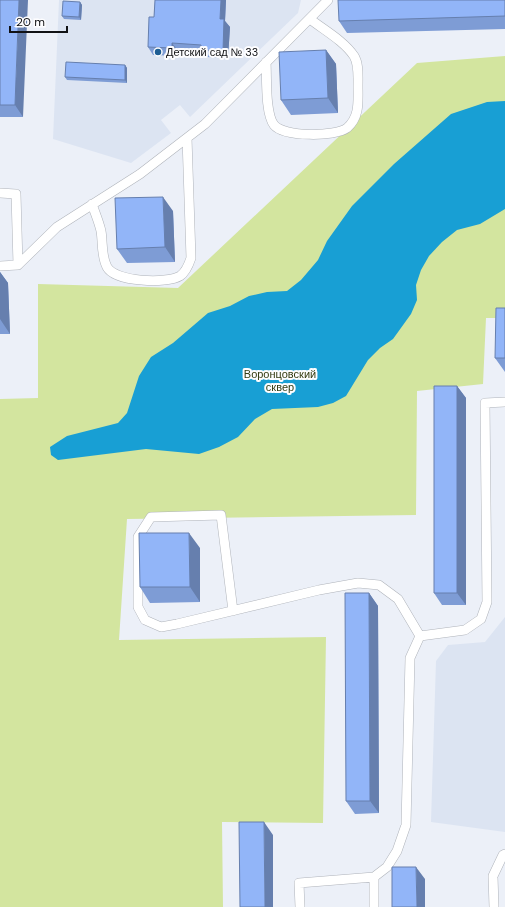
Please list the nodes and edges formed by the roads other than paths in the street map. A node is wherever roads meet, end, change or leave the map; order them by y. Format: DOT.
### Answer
graph roads {
  1 [pos="326,1"];
  2 [pos="310,19"];
  3 [pos="266,62"];
  4 [pos="186,138"];
  5 [pos="0,193"];
  6 [pos="92,204"];
  7 [pos="18,265"];
  8 [pos="0,266"];
  9 [pos="505,402"];
  10 [pos="233,611"];
  11 [pos="420,636"];
  12 [pos="505,854"];
  13 [pos="374,877"];
  14 [pos="300,907"];
  15 [pos="374,907"];
  16 [pos="494,907"];
  1 -- 2 [label="lane"];
  2 -- 3 [label="lane"];
  2 -- 3 [label="lane"];
  3 -- 4 [label="lane"];
  4 -- 6 [label="lane"];
  4 -- 6 [label="lane"];
  5 -- 7 [label="lane"];
  6 -- 7 [label="lane"];
  7 -- 8 [label="lane"];
  9 -- 11 [label="lane"];
  10 -- 10 [label="lane"];
  10 -- 11 [label="lane"];
  11 -- 13 [label="lane"];
  12 -- 16 [label="lane"];
  13 -- 14 [label="lane"];
  13 -- 15 [label="lane"];
}
